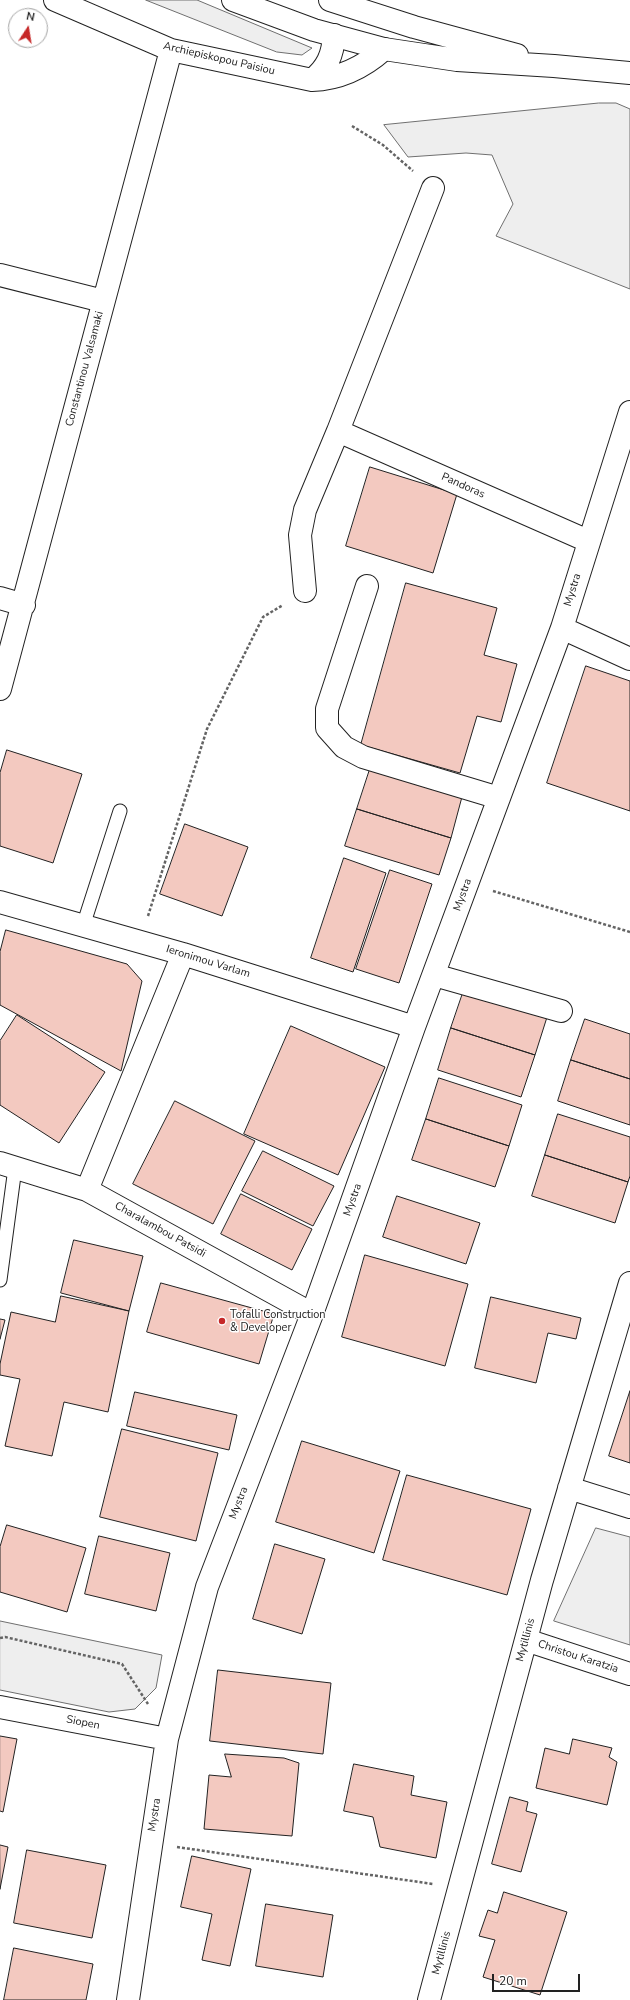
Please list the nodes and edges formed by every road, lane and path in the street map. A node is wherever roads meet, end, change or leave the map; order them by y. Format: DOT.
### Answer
graph roads {
  1 [pos="55,0"];
  2 [pos="233,0"];
  3 [pos="330,0"];
  4 [pos="334,35"];
  5 [pos="384,49"];
  6 [pos="171,50"];
  7 [pos="554,66"];
  8 [pos="630,73"];
  9 [pos="312,80"];
  10 [pos="352,126"];
  11 [pos="433,188"];
  12 [pos="0,275"];
  13 [pos="103,301"];
  14 [pos="630,412"];
  15 [pos="338,431"];
  16 [pos="588,541"];
  17 [pos="367,586"];
  18 [pos="305,591"];
  19 [pos="0,598"];
  20 [pos="24,605"];
  21 [pos="562,628"];
  22 [pos="630,660"];
  23 [pos="0,689"];
  24 [pos="499,798"];
  25 [pos="120,811"];
  26 [pos="468,883"];
  27 [pos="0,902"];
  28 [pos="83,926"];
  29 [pos="630,932"];
  30 [pos="140,942"];
  31 [pos="183,954"];
  32 [pos="434,975"];
  33 [pos="561,1011"];
  34 [pos="414,1027"];
  35 [pos="8,1165"];
  36 [pos="87,1190"];
  37 [pos="0,1280"];
  38 [pos="630,1283"];
  39 [pos="312,1314"];
  40 [pos="569,1488"];
  41 [pos="630,1507"];
  42 [pos="0,1638"];
  43 [pos="526,1640"];
  44 [pos="630,1674"];
  45 [pos="0,1707"];
  46 [pos="169,1730"];
  47 [pos="150,1843"];
  48 [pos="459,1888"];
  49 [pos="128,2000"];
  50 [pos="131,2000"];
  51 [pos="429,2000"];
  1 -- 6 [label="street, Archiepiskopou Paisiou"];
  2 -- 4 [label="street"];
  3 -- 7 [label="street"];
  4 -- 5 [label="street"];
  4 -- 9 [label="street"];
  5 -- 7 [label="street"];
  5 -- 9 [label="street, Archiepiskopou Paisiou"];
  6 -- 9 [label="street, Archiepiskopou Paisiou"];
  6 -- 13 [label="street, Constantinou Valsamaki"];
  7 -- 8 [label="street"];
  10 -- 11 [label="path"];
  11 -- 15 [label="street"];
  12 -- 13 [label="street"];
  13 -- 20 [label="street, Constantinou Valsamaki"];
  14 -- 16 [label="street, Mystra"];
  15 -- 16 [label="street, Pandoras"];
  15 -- 18 [label="street"];
  16 -- 21 [label="street, Mystra"];
  17 -- 24 [label="street"];
  18 -- 30 [label="path"];
  19 -- 20 [label="street"];
  20 -- 23 [label="street, Constantinou Valsamaki"];
  21 -- 22 [label="street"];
  21 -- 24 [label="street, Mystra"];
  24 -- 26 [label="street, Mystra"];
  25 -- 28 [label="lane"];
  26 -- 29 [label="path"];
  26 -- 32 [label="street, Mystra"];
  27 -- 28 [label="street, Ieronimou Varlam"];
  28 -- 30 [label="street, Ieronimou Varlam"];
  30 -- 31 [label="street, Ieronimou Varlam"];
  31 -- 34 [label="street, Ieronimou Varlam"];
  31 -- 36 [label="street"];
  32 -- 33 [label="street"];
  32 -- 34 [label="street, Mystra"];
  34 -- 39 [label="street, Mystra"];
  35 -- 36 [label="street, Charalambou Patsidi"];
  35 -- 37 [label="lane"];
  36 -- 39 [label="street, Charalambou Patsidi"];
  38 -- 40 [label="street, Mytillinis"];
  39 -- 46 [label="street, Mystra"];
  40 -- 41 [label="street"];
  40 -- 43 [label="street, Mytillinis"];
  42 -- 46 [label="path"];
  43 -- 44 [label="street, Christou Karatzia"];
  43 -- 48 [label="street, Mytillinis"];
  45 -- 46 [label="street, Siopen"];
  46 -- 47 [label="street, Mystra"];
  47 -- 48 [label="path"];
  47 -- 49 [label="street, Mystra"];
  48 -- 51 [label="street, Mytillinis"];
  49 -- 50 [label="street"];
}
